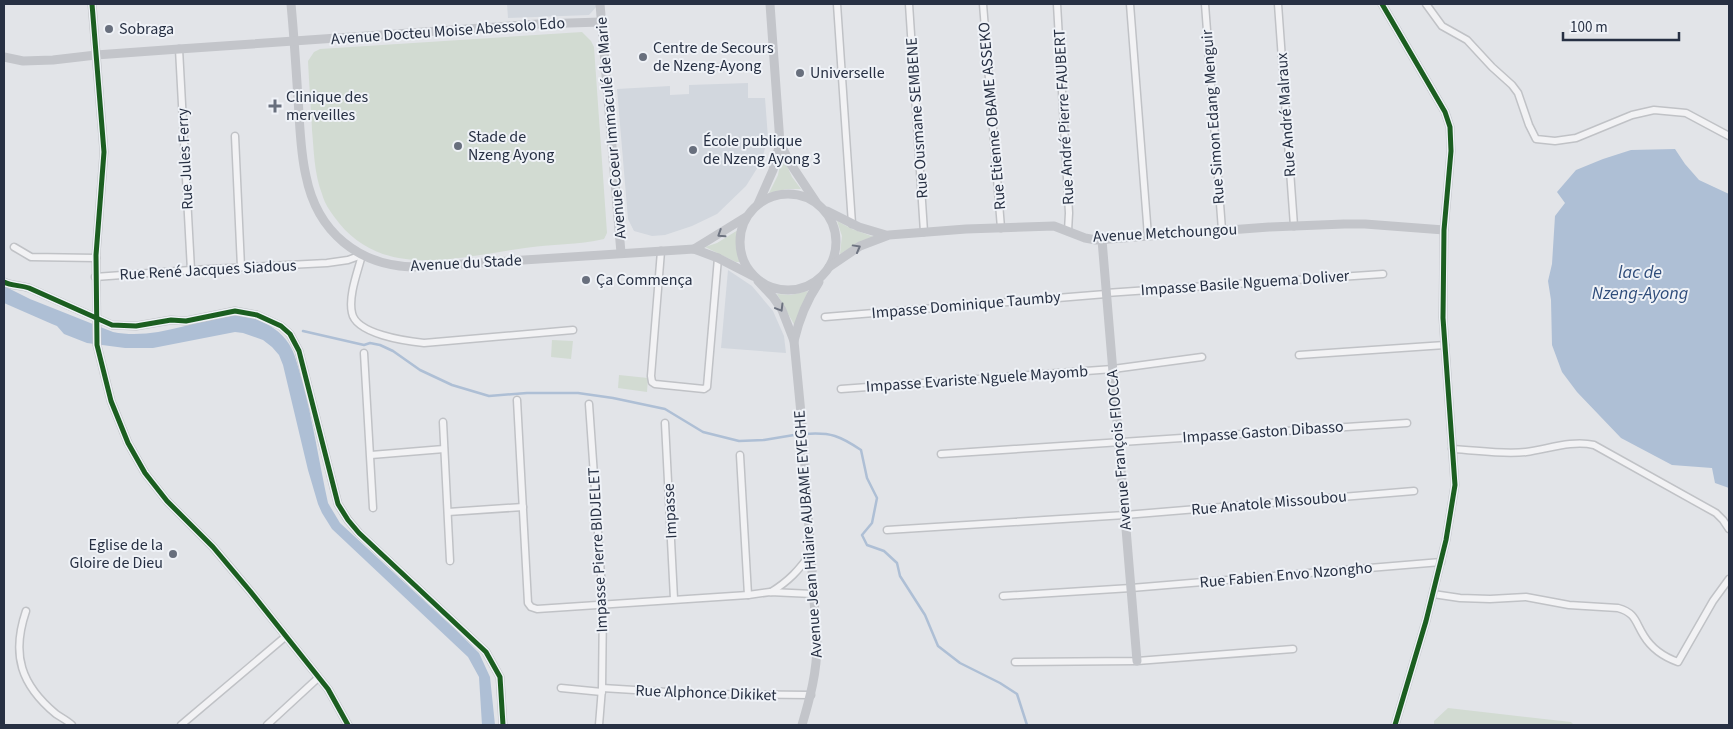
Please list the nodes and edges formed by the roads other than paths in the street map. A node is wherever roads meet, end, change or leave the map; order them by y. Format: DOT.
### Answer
graph roads {
  1 [pos="92,4"];
  2 [pos="291,4"];
  3 [pos="600,4"];
  4 [pos="770,4"];
  5 [pos="837,4"];
  6 [pos="909,4"];
  7 [pos="983,4"];
  8 [pos="1058,4"];
  9 [pos="1130,4"];
  10 [pos="1205,4"];
  11 [pos="1278,4"];
  12 [pos="1382,4"];
  13 [pos="1426,4"];
  14 [pos="602,22"];
  15 [pos="295,42"];
  16 [pos="179,49"];
  17 [pos="96,55"];
  18 [pos="4,57"];
  19 [pos="236,136"];
  20 [pos="1729,136"];
  21 [pos="780,143"];
  22 [pos="758,204"];
  23 [pos="820,206"];
  24 [pos="746,217"];
  25 [pos="852,224"];
  26 [pos="1294,226"];
  27 [pos="1001,228"];
  28 [pos="1222,230"];
  29 [pos="1444,230"];
  30 [pos="1068,231"];
  31 [pos="924,232"];
  32 [pos="889,235"];
  33 [pos="1148,236"];
  34 [pos="1102,240"];
  35 [pos="14,247"];
  36 [pos="694,249"];
  37 [pos="660,251"];
  38 [pos="621,253"];
  39 [pos="362,254"];
  40 [pos="96,258"];
  41 [pos="718,258"];
  42 [pos="242,267"];
  43 [pos="829,267"];
  44 [pos="191,270"];
  45 [pos="1383,274"];
  46 [pos="95,277"];
  47 [pos="822,277"];
  48 [pos="755,278"];
  49 [pos="4,282"];
  50 [pos="1106,293"];
  51 [pos="825,317"];
  52 [pos="97,322"];
  53 [pos="573,330"];
  54 [pos="794,341"];
  55 [pos="1445,345"];
  56 [pos="364,353"];
  57 [pos="1299,355"];
  58 [pos="1202,358"];
  59 [pos="1113,369"];
  60 [pos="841,389"];
  61 [pos="517,400"];
  62 [pos="589,404"];
  63 [pos="443,422"];
  64 [pos="665,423"];
  65 [pos="1407,423"];
  66 [pos="1119,442"];
  67 [pos="444,449"];
  68 [pos="1452,449"];
  69 [pos="941,454"];
  70 [pos="371,455"];
  71 [pos="740,455"];
  72 [pos="1414,491"];
  73 [pos="373,508"];
  74 [pos="523,508"];
  75 [pos="448,512"];
  76 [pos="1125,515"];
  77 [pos="1729,528"];
  78 [pos="887,530"];
  79 [pos="811,553"];
  80 [pos="450,561"];
  81 [pos="1441,562"];
  82 [pos="1729,579"];
  83 [pos="1131,588"];
  84 [pos="770,592"];
  85 [pos="813,594"];
  86 [pos="1433,594"];
  87 [pos="748,595"];
  88 [pos="1003,596"];
  89 [pos="674,599"];
  90 [pos="603,604"];
  91 [pos="26,611"];
  92 [pos="285,637"];
  93 [pos="1293,649"];
  94 [pos="1137,661"];
  95 [pos="1015,662"];
  96 [pos="318,678"];
  97 [pos="561,688"];
  98 [pos="602,690"];
  99 [pos="811,695"];
  100 [pos="72,725"];
  101 [pos="182,725"];
  102 [pos="267,725"];
  103 [pos="348,725"];
  104 [pos="502,725"];
  105 [pos="599,725"];
  106 [pos="802,725"];
  107 [pos="1395,725"];
  1 -- 17 [label="street, Rue René Jacques Siadous"];
  2 -- 15 [label="main road, Avenue du Stade"];
  3 -- 14 [label="main road, Avenue Coeur Immaculé de Marie"];
  4 -- 21 [label="main road"];
  5 -- 25 [label="street"];
  6 -- 31 [label="street, Rue Ousmane SEMBENE"];
  7 -- 27 [label="street, Rue Etienne OBAME ASSEKO"];
  8 -- 30 [label="street, Rue André Pierre FAUBERT"];
  9 -- 33 [label="street"];
  10 -- 28 [label="street, Rue Simon Edang Menguir"];
  11 -- 26 [label="street, Rue André Malraux"];
  12 -- 29 [label="main road"];
  13 -- 20 [label="street"];
  14 -- 15 [label="main road, Avenue Docteu Moise Abessolo Edo"];
  14 -- 38 [label="main road, Avenue Coeur Immaculé de Marie"];
  15 -- 16 [label="main road, Avenue Docteu Moise Abessolo Edo"];
  15 -- 39 [label="main road, Avenue du Stade"];
  16 -- 17 [label="main road, Avenue Docteu Moise Abessolo Edo"];
  16 -- 44 [label="street, Rue Jules Ferry"];
  17 -- 18 [label="main road, Avenue Docteu Moise Abessolo Edo"];
  17 -- 40 [label="street, Rue René Jacques Siadous"];
  19 -- 42 [label="street"];
  21 -- 22 [label="main road"];
  21 -- 23 [label="main road"];
  22 -- 23 [label="main road"];
  22 -- 24 [label="main road"];
  23 -- 25 [label="main road"];
  23 -- 43 [label="main road"];
  24 -- 36 [label="main road, one-way"];
  24 -- 48 [label="main road"];
  25 -- 32 [label="main road"];
  26 -- 28 [label="main road, Avenue Metchoungou"];
  26 -- 29 [label="main road, Avenue Metchoungou"];
  27 -- 30 [label="main road, Avenue Metchoungou"];
  27 -- 31 [label="main road, Avenue Metchoungou"];
  28 -- 33 [label="main road, Avenue Metchoungou"];
  29 -- 55 [label="main road"];
  30 -- 34 [label="main road, Avenue Metchoungou"];
  31 -- 32 [label="main road, Avenue Metchoungou"];
  43 -- 32 [label="main road, one-way"];
  33 -- 34 [label="main road, Avenue Metchoungou"];
  34 -- 50 [label="main road, Avenue François FIOCCA"];
  35 -- 40 [label="street"];
  36 -- 37 [label="main road, Avenue du Stade"];
  36 -- 41 [label="main road"];
  37 -- 38 [label="main road, Avenue du Stade"];
  37 -- 41 [label="street"];
  38 -- 39 [label="main road, Avenue du Stade"];
  39 -- 42 [label="street, Rue René Jacques Siadous"];
  39 -- 53 [label="street"];
  40 -- 46 [label="street, Rue René Jacques Siadous"];
  41 -- 48 [label="main road"];
  42 -- 44 [label="street, Rue René Jacques Siadous"];
  43 -- 47 [label="main road"];
  44 -- 46 [label="street, Rue René Jacques Siadous"];
  45 -- 50 [label="street, Impasse Basile Nguema Doliver"];
  46 -- 52 [label="street"];
  47 -- 48 [label="main road"];
  47 -- 54 [label="main road"];
  48 -- 54 [label="main road, one-way"];
  49 -- 52 [label="street"];
  50 -- 51 [label="street, Impasse Dominique Taumby"];
  50 -- 59 [label="main road, Avenue François FIOCCA"];
  52 -- 92 [label="street"];
  52 -- 104 [label="street"];
  54 -- 79 [label="main road, Avenue Jean Hilaire AUBAME EYEGHE"];
  55 -- 57 [label="street"];
  55 -- 68 [label="main road"];
  56 -- 70 [label="street"];
  58 -- 59 [label="street, Impasse Evariste Nguele Mayomb"];
  59 -- 60 [label="street, Impasse Evariste Nguele Mayomb"];
  59 -- 66 [label="main road, Avenue François FIOCCA"];
  61 -- 74 [label="street"];
  62 -- 90 [label="street, Impasse Pierre BIDJELET"];
  63 -- 67 [label="street"];
  64 -- 89 [label="street, Impasse"];
  65 -- 66 [label="street, Impasse Gaston Dibasso"];
  66 -- 69 [label="street, Impasse Gaston Dibasso"];
  66 -- 76 [label="main road, Avenue François FIOCCA"];
  67 -- 70 [label="street"];
  67 -- 75 [label="street"];
  68 -- 77 [label="street"];
  68 -- 81 [label="main road"];
  70 -- 73 [label="street"];
  71 -- 87 [label="street"];
  72 -- 76 [label="street, Rue Anatole Missoubou"];
  74 -- 75 [label="street"];
  74 -- 90 [label="street"];
  75 -- 80 [label="street"];
  76 -- 78 [label="street, Rue Anatole Missoubou"];
  76 -- 83 [label="main road, Avenue François FIOCCA"];
  79 -- 84 [label="street"];
  79 -- 85 [label="main road, Avenue Jean Hilaire AUBAME EYEGHE"];
  81 -- 83 [label="street, Rue Fabien Envo Nzongho"];
  81 -- 86 [label="main road"];
  82 -- 86 [label="street"];
  83 -- 88 [label="street, Rue Fabien Envo Nzongho"];
  83 -- 94 [label="main road, Avenue François FIOCCA"];
  84 -- 85 [label="street"];
  84 -- 87 [label="street"];
  85 -- 99 [label="main road, Avenue Jean Hilaire AUBAME EYEGHE"];
  86 -- 107 [label="main road"];
  87 -- 89 [label="street"];
  89 -- 90 [label="street"];
  90 -- 98 [label="street, Impasse Pierre BIDJELET"];
  91 -- 100 [label="street"];
  92 -- 96 [label="street"];
  92 -- 101 [label="street"];
  93 -- 94 [label="street"];
  94 -- 95 [label="street"];
  96 -- 102 [label="street"];
  96 -- 103 [label="street"];
  97 -- 98 [label="street, Rue Alphonce Dikiket"];
  98 -- 99 [label="street, Rue Alphonce Dikiket"];
  98 -- 105 [label="street, Impasse Pierre BIDJELET"];
  99 -- 106 [label="main road, Avenue Jean Hilaire AUBAME EYEGHE"];
}
